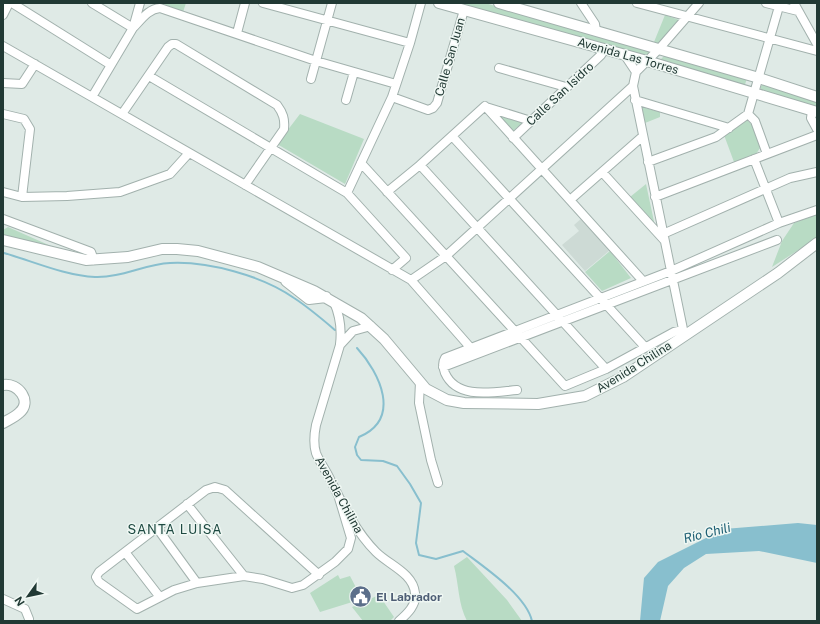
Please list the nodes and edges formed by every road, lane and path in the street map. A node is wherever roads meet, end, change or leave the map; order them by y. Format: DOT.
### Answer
graph roads {
  1 [pos="11,3"];
  2 [pos="92,3"];
  3 [pos="140,3"];
  4 [pos="245,3"];
  5 [pos="263,3"];
  6 [pos="332,3"];
  7 [pos="420,3"];
  8 [pos="439,3"];
  9 [pos="499,3"];
  10 [pos="581,3"];
  11 [pos="637,3"];
  12 [pos="699,3"];
  13 [pos="766,3"];
  14 [pos="794,3"];
  15 [pos="780,5"];
  16 [pos="464,10"];
  17 [pos="798,11"];
  18 [pos="3,15"];
  19 [pos="687,18"];
  20 [pos="327,21"];
  21 [pos="133,28"];
  22 [pos="596,31"];
  23 [pos="237,33"];
  24 [pos="770,39"];
  25 [pos="410,44"];
  26 [pos="817,44"];
  27 [pos="3,46"];
  28 [pos="605,49"];
  29 [pos="659,50"];
  30 [pos="817,51"];
  31 [pos="624,54"];
  32 [pos="316,61"];
  33 [pos="646,61"];
  34 [pos="35,64"];
  35 [pos="111,65"];
  36 [pos="499,68"];
  37 [pos="354,72"];
  38 [pos="636,72"];
  39 [pos="149,76"];
  40 [pos="759,78"];
  41 [pos="311,79"];
  42 [pos="3,83"];
  43 [pos="396,84"];
  44 [pos="632,86"];
  45 [pos="566,87"];
  46 [pos="754,94"];
  47 [pos="92,97"];
  48 [pos="392,97"];
  49 [pos="817,97"];
  50 [pos="346,100"];
  51 [pos="636,100"];
  52 [pos="485,106"];
  53 [pos="814,112"];
  54 [pos="3,114"];
  55 [pos="122,114"];
  56 [pos="748,114"];
  57 [pos="531,120"];
  58 [pos="729,128"];
  59 [pos="817,129"];
  60 [pos="817,135"];
  61 [pos="452,136"];
  62 [pos="643,136"];
  63 [pos="513,138"];
  64 [pos="271,148"];
  65 [pos="189,152"];
  66 [pos="767,154"];
  67 [pos="754,159"];
  68 [pos="648,162"];
  69 [pos="361,163"];
  70 [pos="420,165"];
  71 [pos="542,169"];
  72 [pos="602,172"];
  73 [pos="817,172"];
  74 [pos="245,185"];
  75 [pos="766,189"];
  76 [pos="3,192"];
  77 [pos="387,192"];
  78 [pos="347,193"];
  79 [pos="22,197"];
  80 [pos="655,197"];
  81 [pos="509,199"];
  82 [pos="570,200"];
  83 [pos="817,210"];
  84 [pos="3,219"];
  85 [pos="779,223"];
  86 [pos="476,228"];
  87 [pos="664,237"];
  88 [pos="3,240"];
  89 [pos="777,240"];
  90 [pos="817,243"];
  91 [pos="446,256"];
  92 [pos="94,260"];
  93 [pos="392,270"];
  94 [pos="671,271"];
  95 [pos="411,280"];
  96 [pos="672,280"];
  97 [pos="643,281"];
  98 [pos="600,298"];
  99 [pos="330,299"];
  100 [pos="606,305"];
  101 [pos="556,315"];
  102 [pos="562,322"];
  103 [pos="371,326"];
  104 [pos="683,333"];
  105 [pos="518,334"];
  106 [pos="340,345"];
  107 [pos="645,347"];
  108 [pos="473,351"];
  109 [pos="606,369"];
  110 [pos="420,382"];
  111 [pos="3,386"];
  112 [pos="517,390"];
  113 [pos="3,423"];
  114 [pos="438,483"];
  115 [pos="339,498"];
  116 [pos="187,504"];
  117 [pos="157,528"];
  118 [pos="125,552"];
  119 [pos="319,575"];
  120 [pos="244,576"];
  121 [pos="197,583"];
  122 [pos="159,596"];
  123 [pos="3,599"];
  124 [pos="29,619"];
  125 [pos="399,621"];
  1 -- 18 [label="street"];
  1 -- 35 [label="street"];
  2 -- 21 [label="street"];
  3 -- 21 [label="street"];
  4 -- 23 [label="street"];
  5 -- 20 [label="street"];
  6 -- 20 [label="street"];
  7 -- 25 [label="street"];
  8 -- 16 [label="street, Avenida Las Torres"];
  9 -- 22 [label="street, Avenida Las Torres"];
  10 -- 22 [label="street"];
  11 -- 19 [label="street"];
  12 -- 19 [label="street"];
  13 -- 15 [label="street"];
  14 -- 17 [label="street"];
  15 -- 17 [label="street"];
  15 -- 24 [label="street"];
  16 -- 28 [label="street, Avenida Las Torres"];
  16 -- 48 [label="street, Calle San Juan"];
  17 -- 26 [label="street"];
  19 -- 24 [label="street"];
  19 -- 29 [label="street"];
  20 -- 25 [label="street"];
  20 -- 32 [label="street"];
  21 -- 23 [label="street"];
  21 -- 35 [label="street"];
  22 -- 29 [label="street, Avenida Las Torres"];
  23 -- 32 [label="street"];
  24 -- 30 [label="street"];
  24 -- 40 [label="street"];
  25 -- 43 [label="street"];
  27 -- 34 [label="street"];
  28 -- 31 [label="street, Avenida Las Torres"];
  28 -- 45 [label="street, Calle San Isidro"];
  29 -- 33 [label="street"];
  29 -- 40 [label="street, Avenida Las Torres"];
  31 -- 33 [label="street, Avenida Las Torres"];
  31 -- 38 [label="street"];
  32 -- 37 [label="street"];
  32 -- 41 [label="street"];
  33 -- 38 [label="street"];
  33 -- 46 [label="street, Avenida Las Torres"];
  34 -- 42 [label="street"];
  34 -- 47 [label="street"];
  35 -- 47 [label="street"];
  36 -- 45 [label="street"];
  37 -- 43 [label="street"];
  37 -- 50 [label="street"];
  38 -- 44 [label="street"];
  39 -- 55 [label="street"];
  39 -- 64 [label="street"];
  39 -- 64 [label="street"];
  40 -- 46 [label="street"];
  40 -- 49 [label="street, Avenida Las Torres"];
  43 -- 48 [label="street"];
  44 -- 51 [label="street"];
  44 -- 71 [label="street"];
  45 -- 57 [label="street, Calle San Isidro"];
  46 -- 53 [label="street, Avenida Las Torres"];
  46 -- 56 [label="street"];
  47 -- 55 [label="street"];
  48 -- 69 [label="street"];
  51 -- 58 [label="street"];
  51 -- 62 [label="street"];
  52 -- 57 [label="street"];
  52 -- 61 [label="street"];
  52 -- 63 [label="street"];
  53 -- 59 [label="street"];
  54 -- 79 [label="street"];
  55 -- 65 [label="street"];
  56 -- 58 [label="street"];
  56 -- 66 [label="street"];
  57 -- 63 [label="street, Calle San Isidro"];
  58 -- 68 [label="street"];
  60 -- 66 [label="street"];
  61 -- 70 [label="street"];
  61 -- 81 [label="street"];
  62 -- 68 [label="street"];
  62 -- 72 [label="street"];
  63 -- 71 [label="street"];
  64 -- 74 [label="street"];
  64 -- 78 [label="street"];
  65 -- 74 [label="street"];
  65 -- 79 [label="street"];
  66 -- 67 [label="street"];
  67 -- 75 [label="street"];
  67 -- 80 [label="street"];
  68 -- 80 [label="street"];
  69 -- 77 [label="street"];
  69 -- 78 [label="street"];
  70 -- 77 [label="street"];
  70 -- 86 [label="street"];
  71 -- 81 [label="street"];
  71 -- 82 [label="street"];
  72 -- 82 [label="street"];
  72 -- 87 [label="street"];
  73 -- 75 [label="street"];
  74 -- 93 [label="street"];
  75 -- 85 [label="street"];
  75 -- 87 [label="street"];
  76 -- 79 [label="street"];
  77 -- 91 [label="street"];
  78 -- 93 [label="street"];
  80 -- 87 [label="street"];
  81 -- 86 [label="street"];
  81 -- 98 [label="street"];
  82 -- 97 [label="street"];
  83 -- 85 [label="street"];
  84 -- 92 [label="street"];
  85 -- 94 [label="street"];
  86 -- 91 [label="street"];
  86 -- 101 [label="street"];
  87 -- 94 [label="street"];
  88 -- 92 [label="street"];
  89 -- 96 [label="street"];
  90 -- 104 [label="street, Avenida Chilina"];
  91 -- 95 [label="street"];
  91 -- 105 [label="street"];
  92 -- 99 [label="street"];
  93 -- 95 [label="street"];
  94 -- 96 [label="street"];
  94 -- 97 [label="street"];
  95 -- 108 [label="street"];
  96 -- 100 [label="street"];
  96 -- 104 [label="street"];
  97 -- 98 [label="street"];
  98 -- 100 [label="street"];
  98 -- 101 [label="street"];
  99 -- 103 [label="street"];
  99 -- 106 [label="street, Avenida Chilina"];
  100 -- 102 [label="street"];
  100 -- 107 [label="street"];
  101 -- 102 [label="street"];
  101 -- 105 [label="street"];
  102 -- 105 [label="street"];
  102 -- 109 [label="street"];
  103 -- 106 [label="street, Avenida Chilina"];
  103 -- 110 [label="street, Avenida Chilina"];
  104 -- 107 [label="street"];
  104 -- 110 [label="street, Avenida Chilina"];
  105 -- 108 [label="street"];
  105 -- 109 [label="street"];
  106 -- 115 [label="street, Avenida Chilina"];
  107 -- 109 [label="street"];
  108 -- 112 [label="street"];
  110 -- 114 [label="street"];
  111 -- 113 [label="street"];
  115 -- 119 [label="street"];
  115 -- 125 [label="street, Avenida Chilina"];
  116 -- 117 [label="street"];
  116 -- 119 [label="street"];
  116 -- 120 [label="street"];
  117 -- 118 [label="street"];
  117 -- 121 [label="street"];
  118 -- 122 [label="street"];
  118 -- 122 [label="street"];
  119 -- 120 [label="street"];
  120 -- 121 [label="street"];
  121 -- 122 [label="street"];
  123 -- 124 [label="street"];
}
